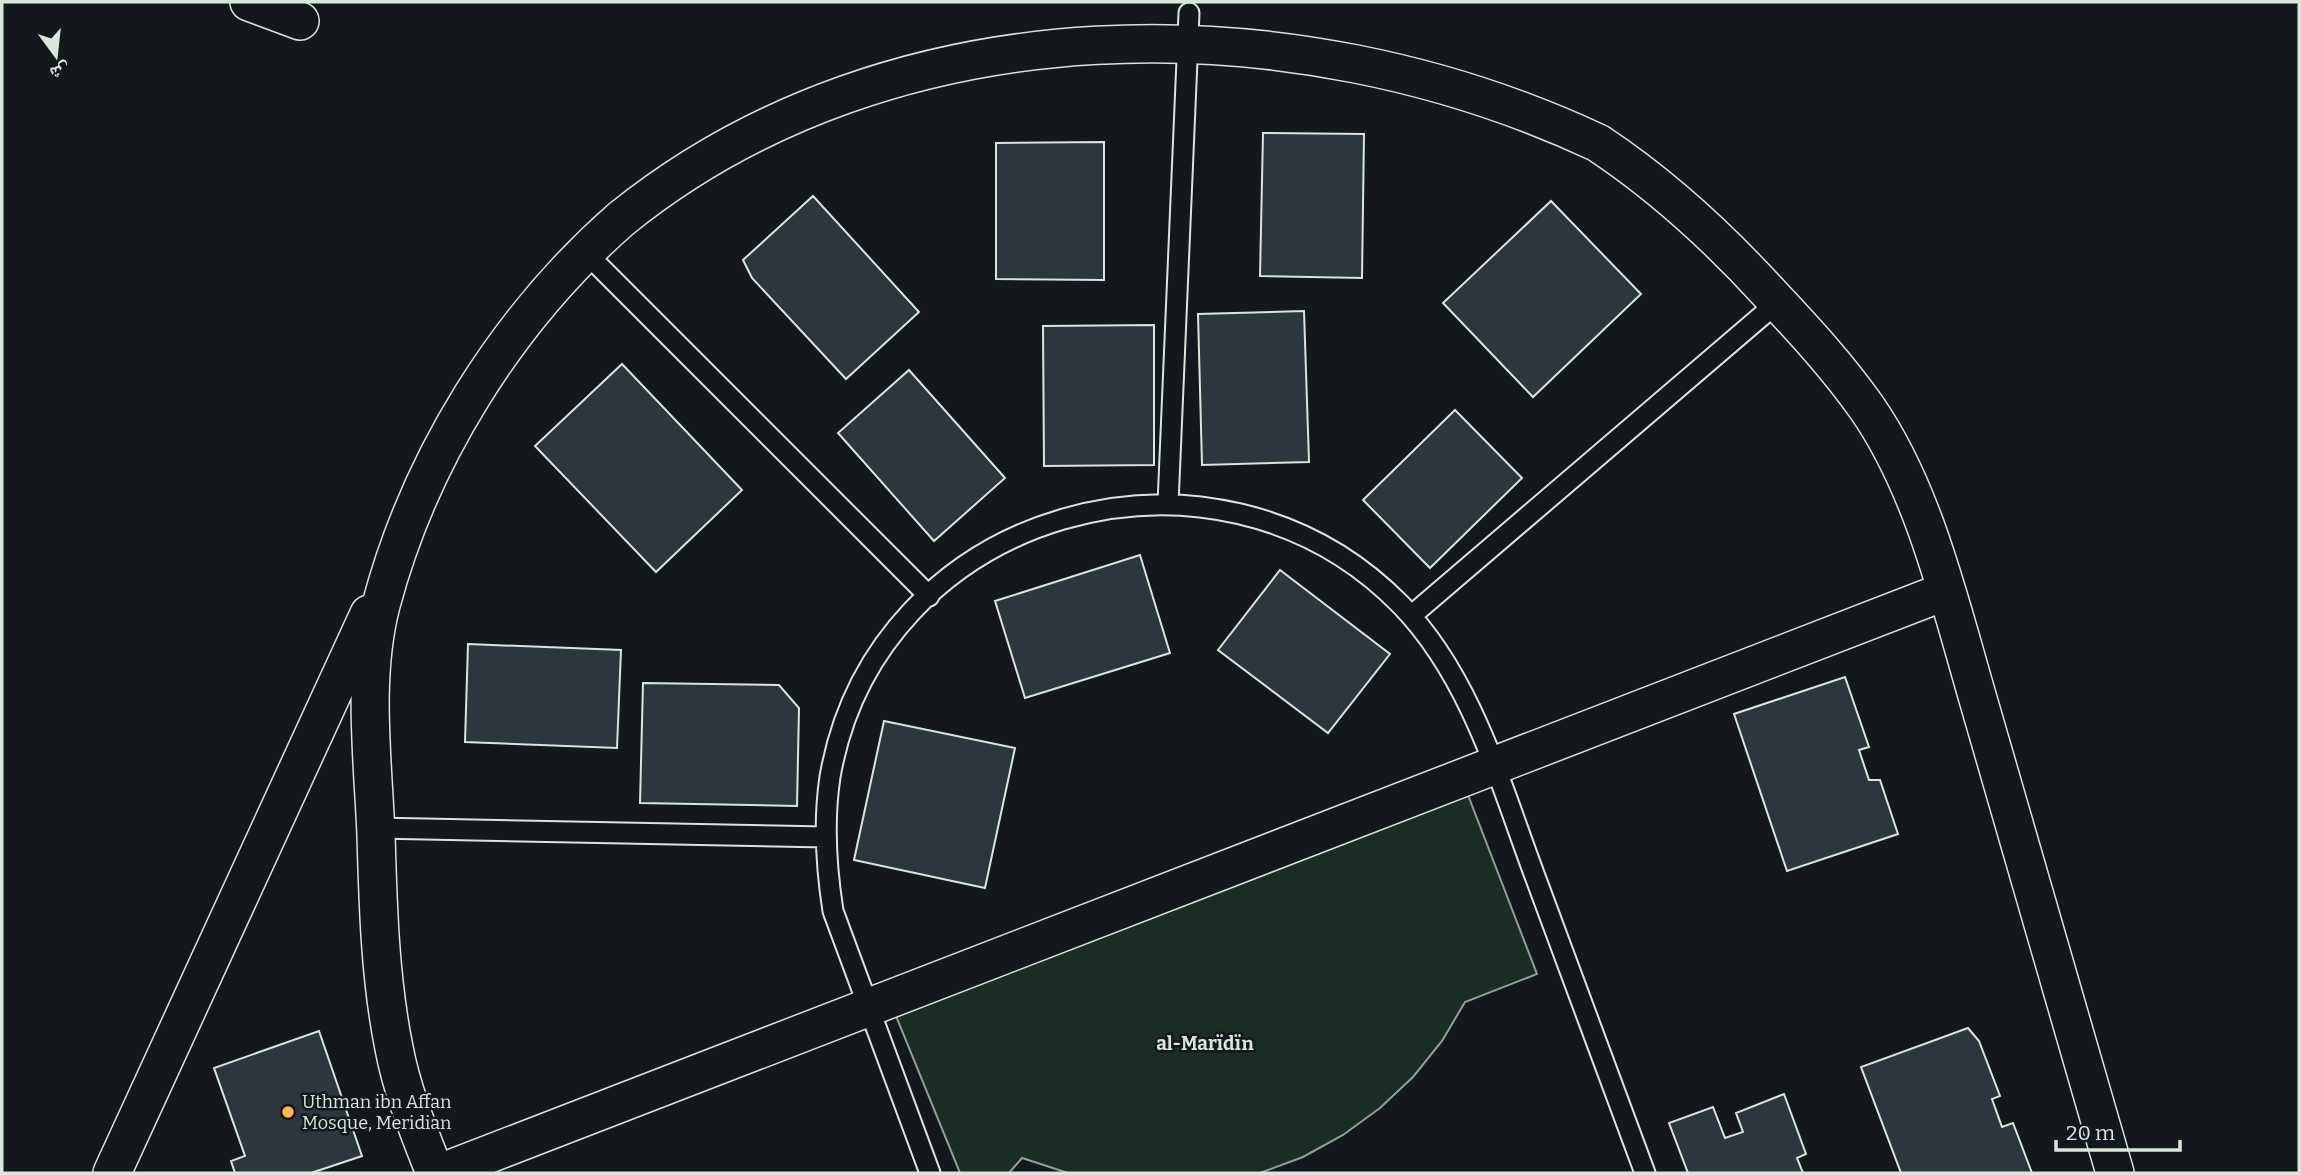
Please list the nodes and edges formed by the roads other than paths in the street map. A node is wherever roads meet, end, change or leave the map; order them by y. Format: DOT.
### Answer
graph roads {
  1 [pos="248,2"];
  2 [pos="1189,13"];
  3 [pos="300,21"];
  4 [pos="586,253"];
  5 [pos="1779,302"];
  6 [pos="1168,503"];
  7 [pos="404,537"];
  8 [pos="1946,591"];
  9 [pos="929,596"];
  10 [pos="1411,616"];
  11 [pos="1494,766"];
  12 [pos="376,828"];
  13 [pos="826,837"];
  14 [pos="867,1008"];
  15 [pos="112,1173"];
  16 [pos="435,1173"];
  17 [pos="440,1173"];
  18 [pos="930,1173"];
  19 [pos="1645,1173"];
  20 [pos="2115,1173"];
  1 -- 3 [label="street"];
  2 -- 4 [label="street"];
  2 -- 5 [label="street"];
  2 -- 6 [label="lane"];
  4 -- 7 [label="street"];
  4 -- 9 [label="lane"];
  5 -- 8 [label="street"];
  5 -- 10 [label="lane"];
  6 -- 9 [label="lane"];
  6 -- 10 [label="lane"];
  7 -- 12 [label="street"];
  7 -- 15 [label="street"];
  8 -- 11 [label="street"];
  8 -- 20 [label="street"];
  9 -- 13 [label="lane"];
  10 -- 11 [label="lane"];
  11 -- 14 [label="street"];
  11 -- 19 [label="lane"];
  12 -- 13 [label="lane"];
  12 -- 16 [label="street"];
  13 -- 14 [label="lane"];
  14 -- 17 [label="street"];
  14 -- 18 [label="lane"];
}
